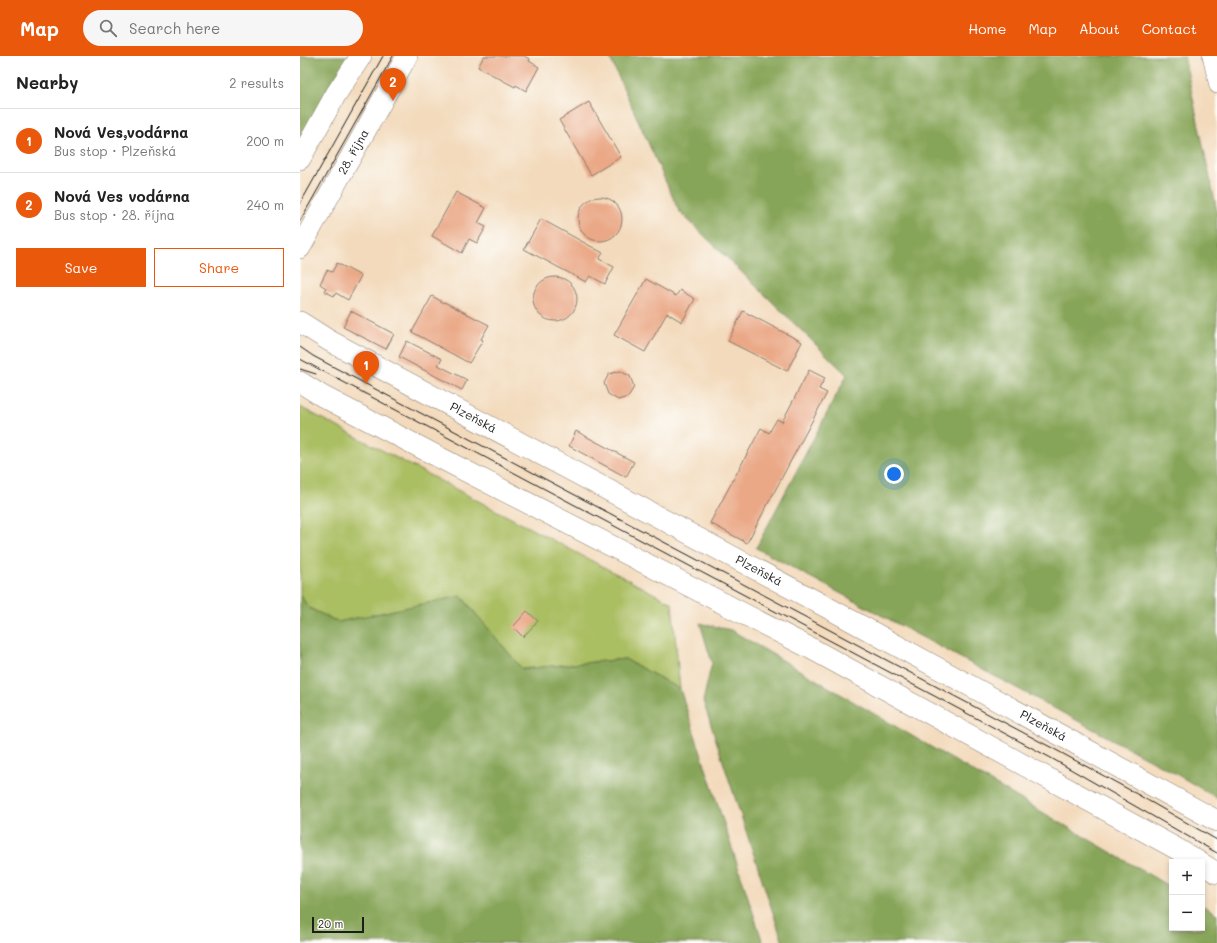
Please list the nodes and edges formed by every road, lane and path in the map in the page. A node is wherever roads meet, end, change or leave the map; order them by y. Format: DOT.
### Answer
graph roads {
  1 [pos="361,56"];
  2 [pos="406,56"];
  3 [pos="1210,56"];
  4 [pos="1217,86"];
  5 [pos="300,159"];
  6 [pos="300,248"];
  7 [pos="300,322"];
  8 [pos="300,382"];
  9 [pos="1217,821"];
  10 [pos="1194,859"];
  11 [pos="1205,866"];
  12 [pos="1217,873"];
  1 -- 5 [label="main road"];
  2 -- 6 [label="main road, 28. října"];
  3 -- 4 [label="street"];
  7 -- 9 [label="main road, Plzeňská"];
  8 -- 10 [label="main road"];
  11 -- 12 [label="main road"];
}
